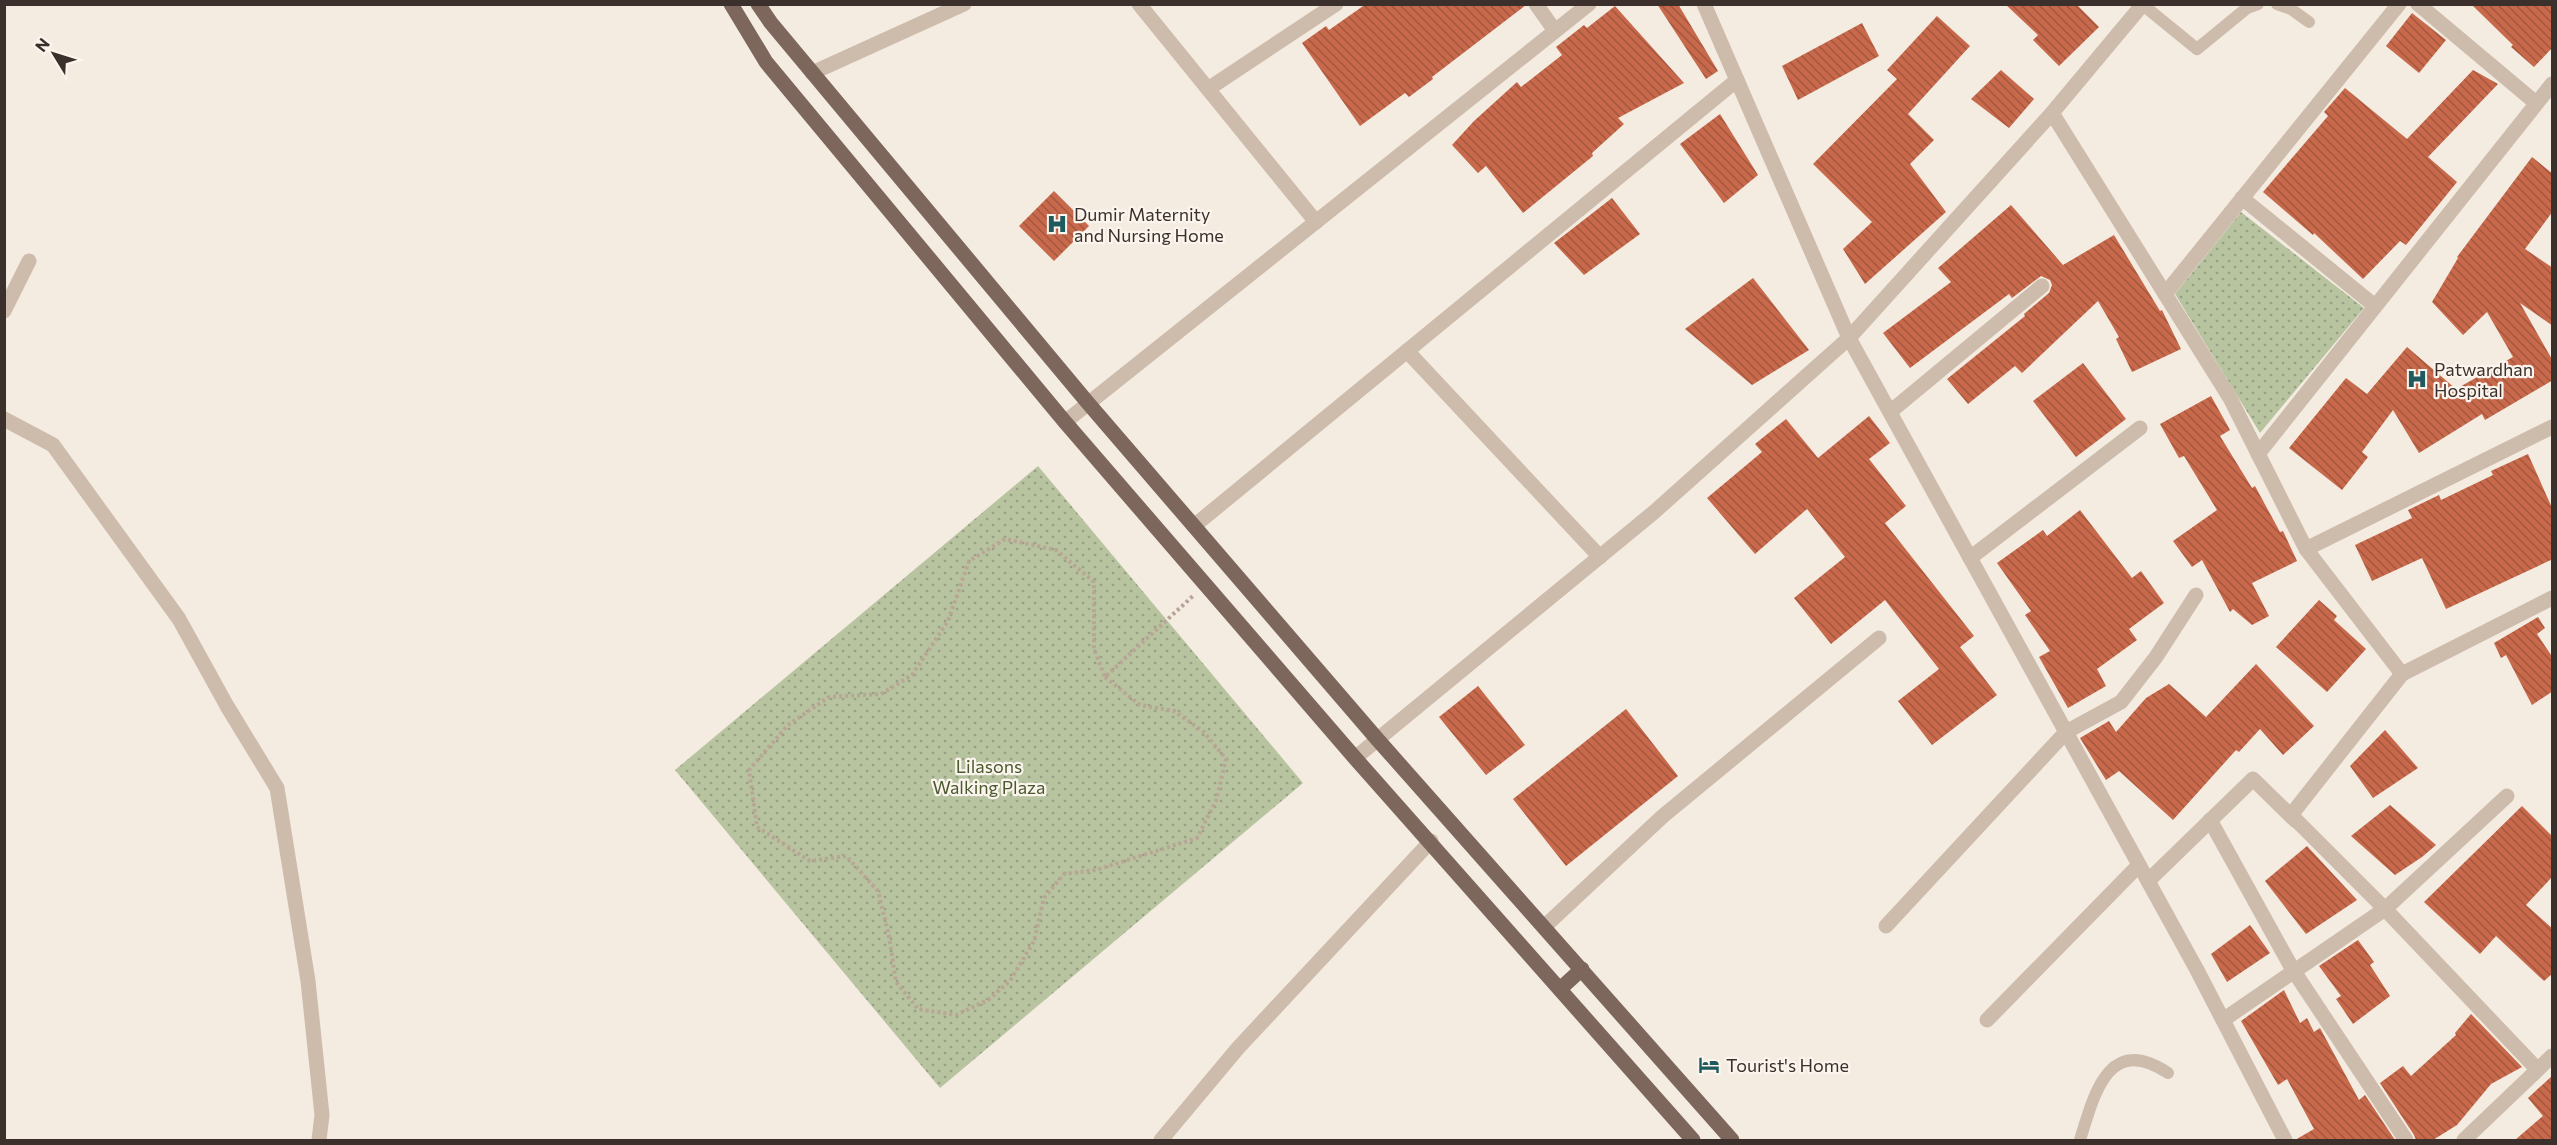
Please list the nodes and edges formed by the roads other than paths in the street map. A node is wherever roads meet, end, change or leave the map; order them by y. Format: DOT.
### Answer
graph roads {
  1 [pos="731,4"];
  2 [pos="758,4"];
  3 [pos="964,4"];
  4 [pos="1139,4"];
  5 [pos="1336,4"];
  6 [pos="1536,4"];
  7 [pos="1589,4"];
  8 [pos="1704,4"];
  9 [pos="2258,4"];
  10 [pos="2277,4"];
  11 [pos="2399,4"];
  12 [pos="2418,4"];
  13 [pos="2143,5"];
  14 [pos="2309,22"];
  15 [pos="1555,32"];
  16 [pos="812,73"];
  17 [pos="1737,80"];
  18 [pos="2553,84"];
  19 [pos="1208,89"];
  20 [pos="2536,103"];
  21 [pos="2052,113"];
  22 [pos="2242,198"];
  23 [pos="1316,222"];
  24 [pos="29,261"];
  25 [pos="2042,286"];
  26 [pos="2165,294"];
  27 [pos="2375,306"];
  28 [pos="4,311"];
  29 [pos="1849,338"];
  30 [pos="1407,351"];
  31 [pos="1088,403"];
  32 [pos="1890,412"];
  33 [pos="4,419"];
  34 [pos="1065,422"];
  35 [pos="2552,427"];
  36 [pos="2140,428"];
  37 [pos="2258,454"];
  38 [pos="1194,526"];
  39 [pos="2306,549"];
  40 [pos="1600,557"];
  41 [pos="1970,558"];
  42 [pos="2196,595"];
  43 [pos="2553,598"];
  44 [pos="1880,638"];
  45 [pos="2402,674"];
  46 [pos="2066,732"];
  47 [pos="1378,740"];
  48 [pos="1355,758"];
  49 [pos="2507,796"];
  50 [pos="2211,820"];
  51 [pos="2302,826"];
  52 [pos="1431,841"];
  53 [pos="2139,866"];
  54 [pos="2148,881"];
  55 [pos="2385,909"];
  56 [pos="1886,926"];
  57 [pos="1544,927"];
  58 [pos="1582,969"];
  59 [pos="2293,970"];
  60 [pos="1560,989"];
  61 [pos="1987,1020"];
  62 [pos="2223,1020"];
  63 [pos="2553,1056"];
  64 [pos="2537,1069"];
  65 [pos="2168,1072"];
  66 [pos="319,1140"];
  67 [pos="1161,1140"];
  68 [pos="1693,1140"];
  69 [pos="1732,1140"];
  70 [pos="2080,1140"];
  71 [pos="2285,1140"];
  72 [pos="2406,1140"];
  73 [pos="2464,1140"];
  1 -- 34 [label="main road"];
  2 -- 16 [label="main road"];
  3 -- 16 [label="street"];
  4 -- 19 [label="street"];
  5 -- 19 [label="street"];
  6 -- 15 [label="street"];
  7 -- 15 [label="street"];
  8 -- 17 [label="street"];
  9 -- 13 [label="lane"];
  10 -- 14 [label="lane"];
  11 -- 22 [label="street"];
  12 -- 20 [label="street"];
  13 -- 21 [label="street"];
  15 -- 23 [label="street"];
  16 -- 31 [label="main road"];
  17 -- 29 [label="street"];
  17 -- 30 [label="street"];
  18 -- 20 [label="street"];
  19 -- 23 [label="street"];
  20 -- 27 [label="street"];
  21 -- 26 [label="street"];
  21 -- 29 [label="street"];
  22 -- 26 [label="street"];
  22 -- 27 [label="street"];
  23 -- 31 [label="street"];
  24 -- 28 [label="street"];
  25 -- 32 [label="street"];
  26 -- 37 [label="street"];
  27 -- 37 [label="street"];
  29 -- 32 [label="street"];
  29 -- 40 [label="street"];
  30 -- 38 [label="street"];
  30 -- 40 [label="street"];
  31 -- 34 [label="street"];
  31 -- 38 [label="main road"];
  32 -- 41 [label="street"];
  33 -- 66 [label="street"];
  34 -- 48 [label="main road"];
  35 -- 39 [label="street"];
  36 -- 41 [label="street"];
  37 -- 39 [label="street"];
  38 -- 47 [label="main road"];
  39 -- 45 [label="street"];
  40 -- 47 [label="street"];
  41 -- 46 [label="street"];
  42 -- 46 [label="street"];
  43 -- 45 [label="street"];
  44 -- 57 [label="street"];
  45 -- 51 [label="street"];
  46 -- 53 [label="street"];
  46 -- 56 [label="street"];
  47 -- 48 [label="street"];
  47 -- 57 [label="main road"];
  48 -- 52 [label="main road"];
  49 -- 55 [label="street"];
  50 -- 51 [label="street"];
  50 -- 54 [label="street"];
  50 -- 59 [label="street"];
  51 -- 55 [label="street"];
  52 -- 60 [label="main road"];
  52 -- 67 [label="street"];
  53 -- 54 [label="street"];
  53 -- 61 [label="street"];
  54 -- 62 [label="street"];
  55 -- 59 [label="street"];
  55 -- 64 [label="street"];
  57 -- 58 [label="main road"];
  58 -- 60 [label="main road"];
  58 -- 69 [label="main road"];
  59 -- 62 [label="street"];
  59 -- 72 [label="street"];
  60 -- 68 [label="main road"];
  62 -- 71 [label="street"];
  63 -- 64 [label="street"];
  64 -- 73 [label="street"];
  65 -- 70 [label="lane"];
}
